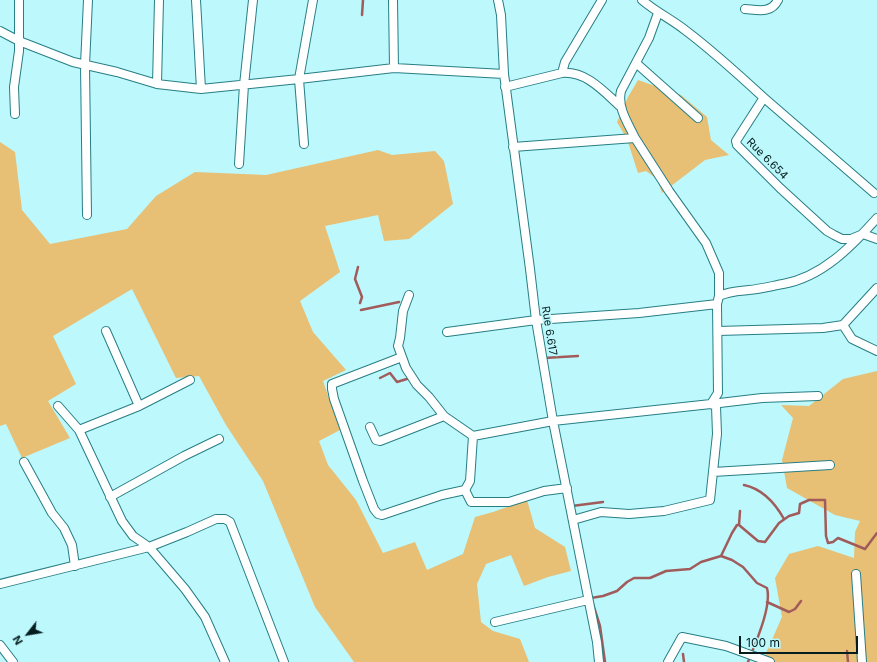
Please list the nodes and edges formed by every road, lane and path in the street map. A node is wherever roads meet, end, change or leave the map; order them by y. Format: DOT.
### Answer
graph roads {
  1 [pos="19,0"];
  2 [pos="88,0"];
  3 [pos="159,0"];
  4 [pos="196,0"];
  5 [pos="253,0"];
  6 [pos="313,0"];
  7 [pos="393,0"];
  8 [pos="498,0"];
  9 [pos="602,0"];
  10 [pos="642,0"];
  11 [pos="778,0"];
  12 [pos="745,9"];
  13 [pos="658,13"];
  14 [pos="0,31"];
  15 [pos="19,41"];
  16 [pos="636,63"];
  17 [pos="85,65"];
  18 [pos="394,68"];
  19 [pos="562,73"];
  20 [pos="504,74"];
  21 [pos="299,79"];
  22 [pos="157,84"];
  23 [pos="244,85"];
  24 [pos="506,87"];
  25 [pos="201,88"];
  26 [pos="763,97"];
  27 [pos="621,107"];
  28 [pos="15,114"];
  29 [pos="698,118"];
  30 [pos="635,138"];
  31 [pos="304,144"];
  32 [pos="513,147"];
  33 [pos="239,164"];
  34 [pos="874,193"];
  35 [pos="87,215"];
  36 [pos="877,218"];
  37 [pos="863,234"];
  38 [pos="877,239"];
  39 [pos="877,288"];
  40 [pos="409,295"];
  41 [pos="718,300"];
  42 [pos="536,320"];
  43 [pos="843,325"];
  44 [pos="106,331"];
  45 [pos="718,331"];
  46 [pos="447,332"];
  47 [pos="877,351"];
  48 [pos="402,357"];
  49 [pos="190,380"];
  50 [pos="818,396"];
  51 [pos="711,404"];
  52 [pos="58,406"];
  53 [pos="139,406"];
  54 [pos="444,416"];
  55 [pos="553,421"];
  56 [pos="370,427"];
  57 [pos="79,430"];
  58 [pos="473,436"];
  59 [pos="219,439"];
  60 [pos="24,462"];
  61 [pos="830,465"];
  62 [pos="714,472"];
  63 [pos="567,488"];
  64 [pos="465,490"];
  65 [pos="110,497"];
  66 [pos="573,520"];
  67 [pos="149,547"];
  68 [pos="75,566"];
  69 [pos="856,574"];
  70 [pos="0,584"];
  71 [pos="588,600"];
  72 [pos="495,622"];
  73 [pos="0,645"];
  74 [pos="13,662"];
  75 [pos="225,662"];
  76 [pos="284,662"];
  77 [pos="599,662"];
  78 [pos="668,662"];
  79 [pos="770,662"];
  80 [pos="862,662"];
  1 -- 15 [label="street"];
  2 -- 17 [label="street"];
  3 -- 22 [label="street"];
  4 -- 25 [label="street"];
  5 -- 23 [label="street"];
  6 -- 21 [label="street"];
  7 -- 18 [label="street"];
  8 -- 20 [label="street, Rue 6.617"];
  9 -- 19 [label="street"];
  10 -- 13 [label="street"];
  11 -- 12 [label="street"];
  13 -- 16 [label="street"];
  13 -- 26 [label="street"];
  14 -- 15 [label="street"];
  15 -- 17 [label="street"];
  15 -- 28 [label="street"];
  16 -- 27 [label="street"];
  16 -- 29 [label="street"];
  17 -- 22 [label="street"];
  17 -- 35 [label="street"];
  18 -- 20 [label="street"];
  18 -- 21 [label="street"];
  19 -- 24 [label="street"];
  19 -- 27 [label="street"];
  20 -- 24 [label="street, Rue 6.617"];
  21 -- 23 [label="street"];
  21 -- 31 [label="street"];
  22 -- 25 [label="street"];
  23 -- 25 [label="street"];
  23 -- 33 [label="street"];
  24 -- 32 [label="street, Rue 6.617"];
  26 -- 34 [label="street"];
  26 -- 37 [label="street, Rue 6.654"];
  27 -- 30 [label="street"];
  30 -- 32 [label="street"];
  30 -- 41 [label="street"];
  32 -- 42 [label="street, Rue 6.617"];
  36 -- 37 [label="street"];
  37 -- 38 [label="street"];
  37 -- 41 [label="street"];
  39 -- 43 [label="street"];
  40 -- 48 [label="street"];
  41 -- 42 [label="street"];
  41 -- 45 [label="street"];
  42 -- 46 [label="street"];
  42 -- 55 [label="street, Rue 6.617"];
  43 -- 45 [label="street"];
  43 -- 47 [label="street"];
  44 -- 53 [label="street"];
  45 -- 51 [label="street"];
  48 -- 54 [label="street"];
  48 -- 64 [label="street"];
  49 -- 53 [label="street"];
  50 -- 51 [label="street"];
  51 -- 55 [label="street"];
  51 -- 62 [label="street"];
  52 -- 57 [label="street"];
  53 -- 57 [label="street"];
  54 -- 56 [label="street"];
  54 -- 58 [label="street"];
  55 -- 58 [label="street"];
  55 -- 63 [label="street, Rue 6.617"];
  57 -- 65 [label="street"];
  58 -- 64 [label="street"];
  59 -- 65 [label="street"];
  60 -- 68 [label="street"];
  61 -- 62 [label="street"];
  62 -- 66 [label="street"];
  63 -- 64 [label="street"];
  63 -- 66 [label="street, Rue 6.617"];
  65 -- 67 [label="street"];
  66 -- 71 [label="street, Rue 6.617"];
  67 -- 68 [label="street"];
  67 -- 75 [label="street"];
  67 -- 76 [label="street"];
  68 -- 70 [label="street"];
  69 -- 80 [label="street"];
  71 -- 72 [label="street"];
  71 -- 77 [label="street, Rue 6.617"];
  73 -- 74 [label="street"];
  78 -- 79 [label="street"];
}
